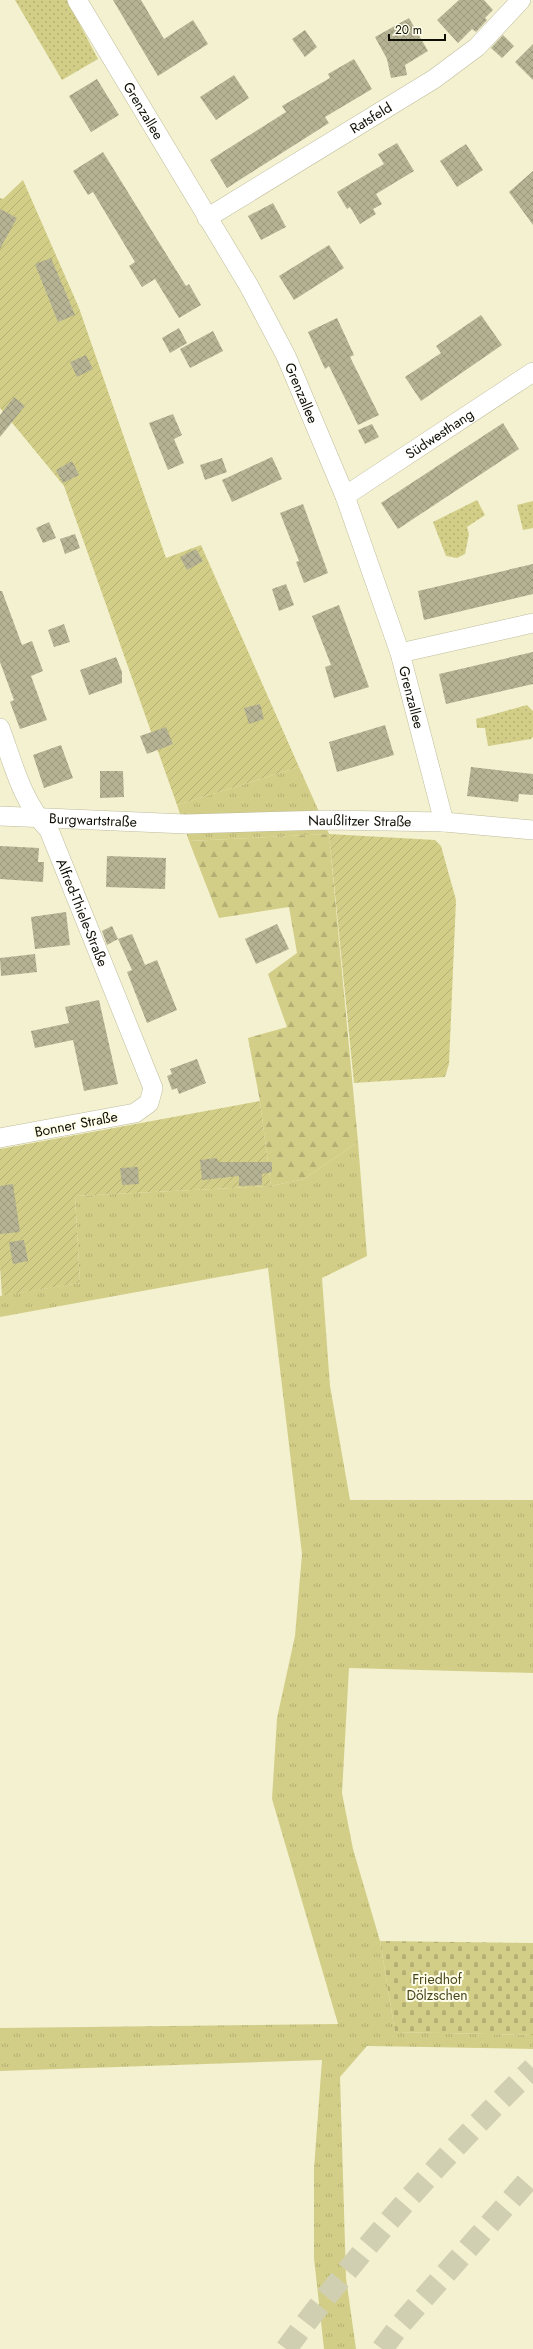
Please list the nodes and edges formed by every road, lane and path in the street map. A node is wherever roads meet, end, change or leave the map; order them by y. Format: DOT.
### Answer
graph roads {
  1 [pos="77,0"];
  2 [pos="521,0"];
  3 [pos="207,218"];
  4 [pos="533,372"];
  5 [pos="345,496"];
  6 [pos="533,623"];
  7 [pos="400,653"];
  8 [pos="0,728"];
  9 [pos="0,816"];
  10 [pos="36,817"];
  11 [pos="444,822"];
  12 [pos="186,824"];
  13 [pos="533,830"];
  14 [pos="149,1103"];
  15 [pos="0,1138"];
  1 -- 3 [label="street, Grenzallee"];
  2 -- 3 [label="street, Ratsfeld"];
  3 -- 5 [label="street, Grenzallee"];
  4 -- 5 [label="street, Südwesthang"];
  5 -- 7 [label="street, Grenzallee"];
  6 -- 7 [label="street"];
  7 -- 11 [label="street, Grenzallee"];
  8 -- 10 [label="street, Alfred-Thiele-Straße"];
  9 -- 10 [label="street, Burgwartstraße"];
  10 -- 12 [label="street, Burgwartstraße"];
  10 -- 14 [label="street, Alfred-Thiele-Straße"];
  11 -- 12 [label="street, Naußlitzer Straße"];
  11 -- 13 [label="street, Naußlitzer Straße"];
  14 -- 15 [label="street, Bonner Straße"];
}
